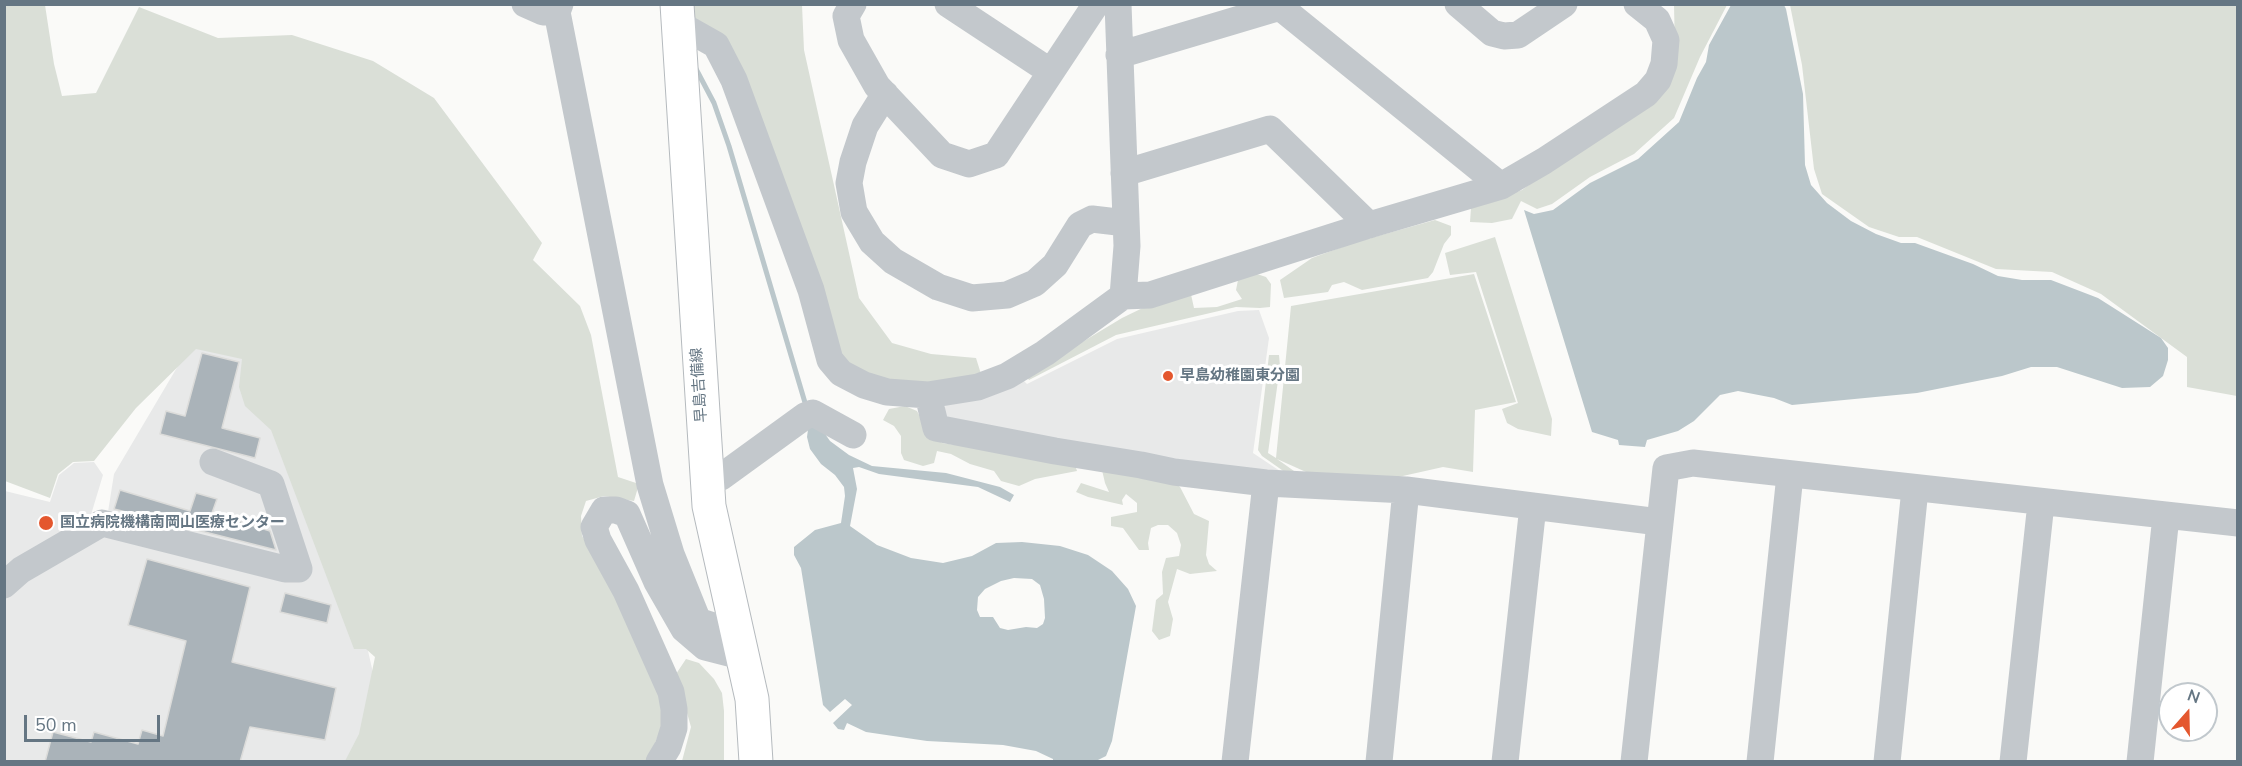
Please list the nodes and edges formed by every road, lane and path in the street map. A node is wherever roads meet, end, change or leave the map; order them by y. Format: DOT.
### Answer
graph roads {
  1 [pos="525,4"];
  2 [pos="854,4"];
  3 [pos="948,4"];
  4 [pos="1096,4"];
  5 [pos="1118,4"];
  6 [pos="1458,4"];
  7 [pos="1564,4"];
  8 [pos="1637,4"];
  9 [pos="1281,6"];
  10 [pos="558,8"];
  11 [pos="677,14"];
  12 [pos="1119,55"];
  13 [pos="1051,72"];
  14 [pos="885,94"];
  15 [pos="1124,173"];
  16 [pos="1501,186"];
  17 [pos="1126,223"];
  18 [pos="1369,225"];
  19 [pos="1123,296"];
  20 [pos="928,395"];
  21 [pos="853,435"];
  22 [pos="213,462"];
  23 [pos="1790,475"];
  24 [pos="707,482"];
  25 [pos="1266,483"];
  26 [pos="1915,489"];
  27 [pos="1406,490"];
  28 [pos="2041,503"];
  29 [pos="1533,506"];
  30 [pos="2166,516"];
  31 [pos="1659,522"];
  32 [pos="2238,523"];
  33 [pos="4,585"];
  34 [pos="741,645"];
  35 [pos="659,762"];
  36 [pos="756,762"];
  37 [pos="1235,762"];
  38 [pos="1379,762"];
  39 [pos="1505,762"];
  40 [pos="1634,762"];
  41 [pos="1760,762"];
  42 [pos="1887,762"];
  43 [pos="2013,762"];
  44 [pos="2140,762"];
  1 -- 10 [label="street"];
  2 -- 14 [label="street"];
  3 -- 13 [label="street"];
  4 -- 13 [label="street"];
  5 -- 12 [label="street"];
  6 -- 7 [label="street"];
  8 -- 16 [label="street"];
  9 -- 12 [label="street"];
  9 -- 16 [label="street"];
  10 -- 34 [label="street"];
  11 -- 20 [label="street"];
  11 -- 24 [label="main road, 早島吉備線"];
  12 -- 15 [label="street"];
  13 -- 14 [label="street"];
  14 -- 17 [label="street"];
  15 -- 17 [label="street"];
  15 -- 18 [label="street"];
  16 -- 18 [label="street"];
  17 -- 19 [label="street"];
  18 -- 19 [label="street"];
  19 -- 20 [label="street"];
  20 -- 25 [label="street"];
  21 -- 24 [label="street"];
  22 -- 33 [label="street"];
  23 -- 26 [label="street"];
  23 -- 31 [label="street"];
  23 -- 41 [label="street"];
  24 -- 34 [label="main road, 早島吉備線"];
  25 -- 27 [label="street"];
  25 -- 37 [label="street"];
  26 -- 28 [label="street"];
  26 -- 42 [label="street"];
  27 -- 29 [label="street"];
  27 -- 38 [label="street"];
  28 -- 30 [label="street"];
  28 -- 43 [label="street"];
  29 -- 31 [label="street"];
  29 -- 39 [label="street"];
  30 -- 32 [label="street"];
  30 -- 44 [label="street"];
  31 -- 40 [label="street"];
  34 -- 35 [label="street"];
  34 -- 36 [label="main road, 早島吉備線"];
}
